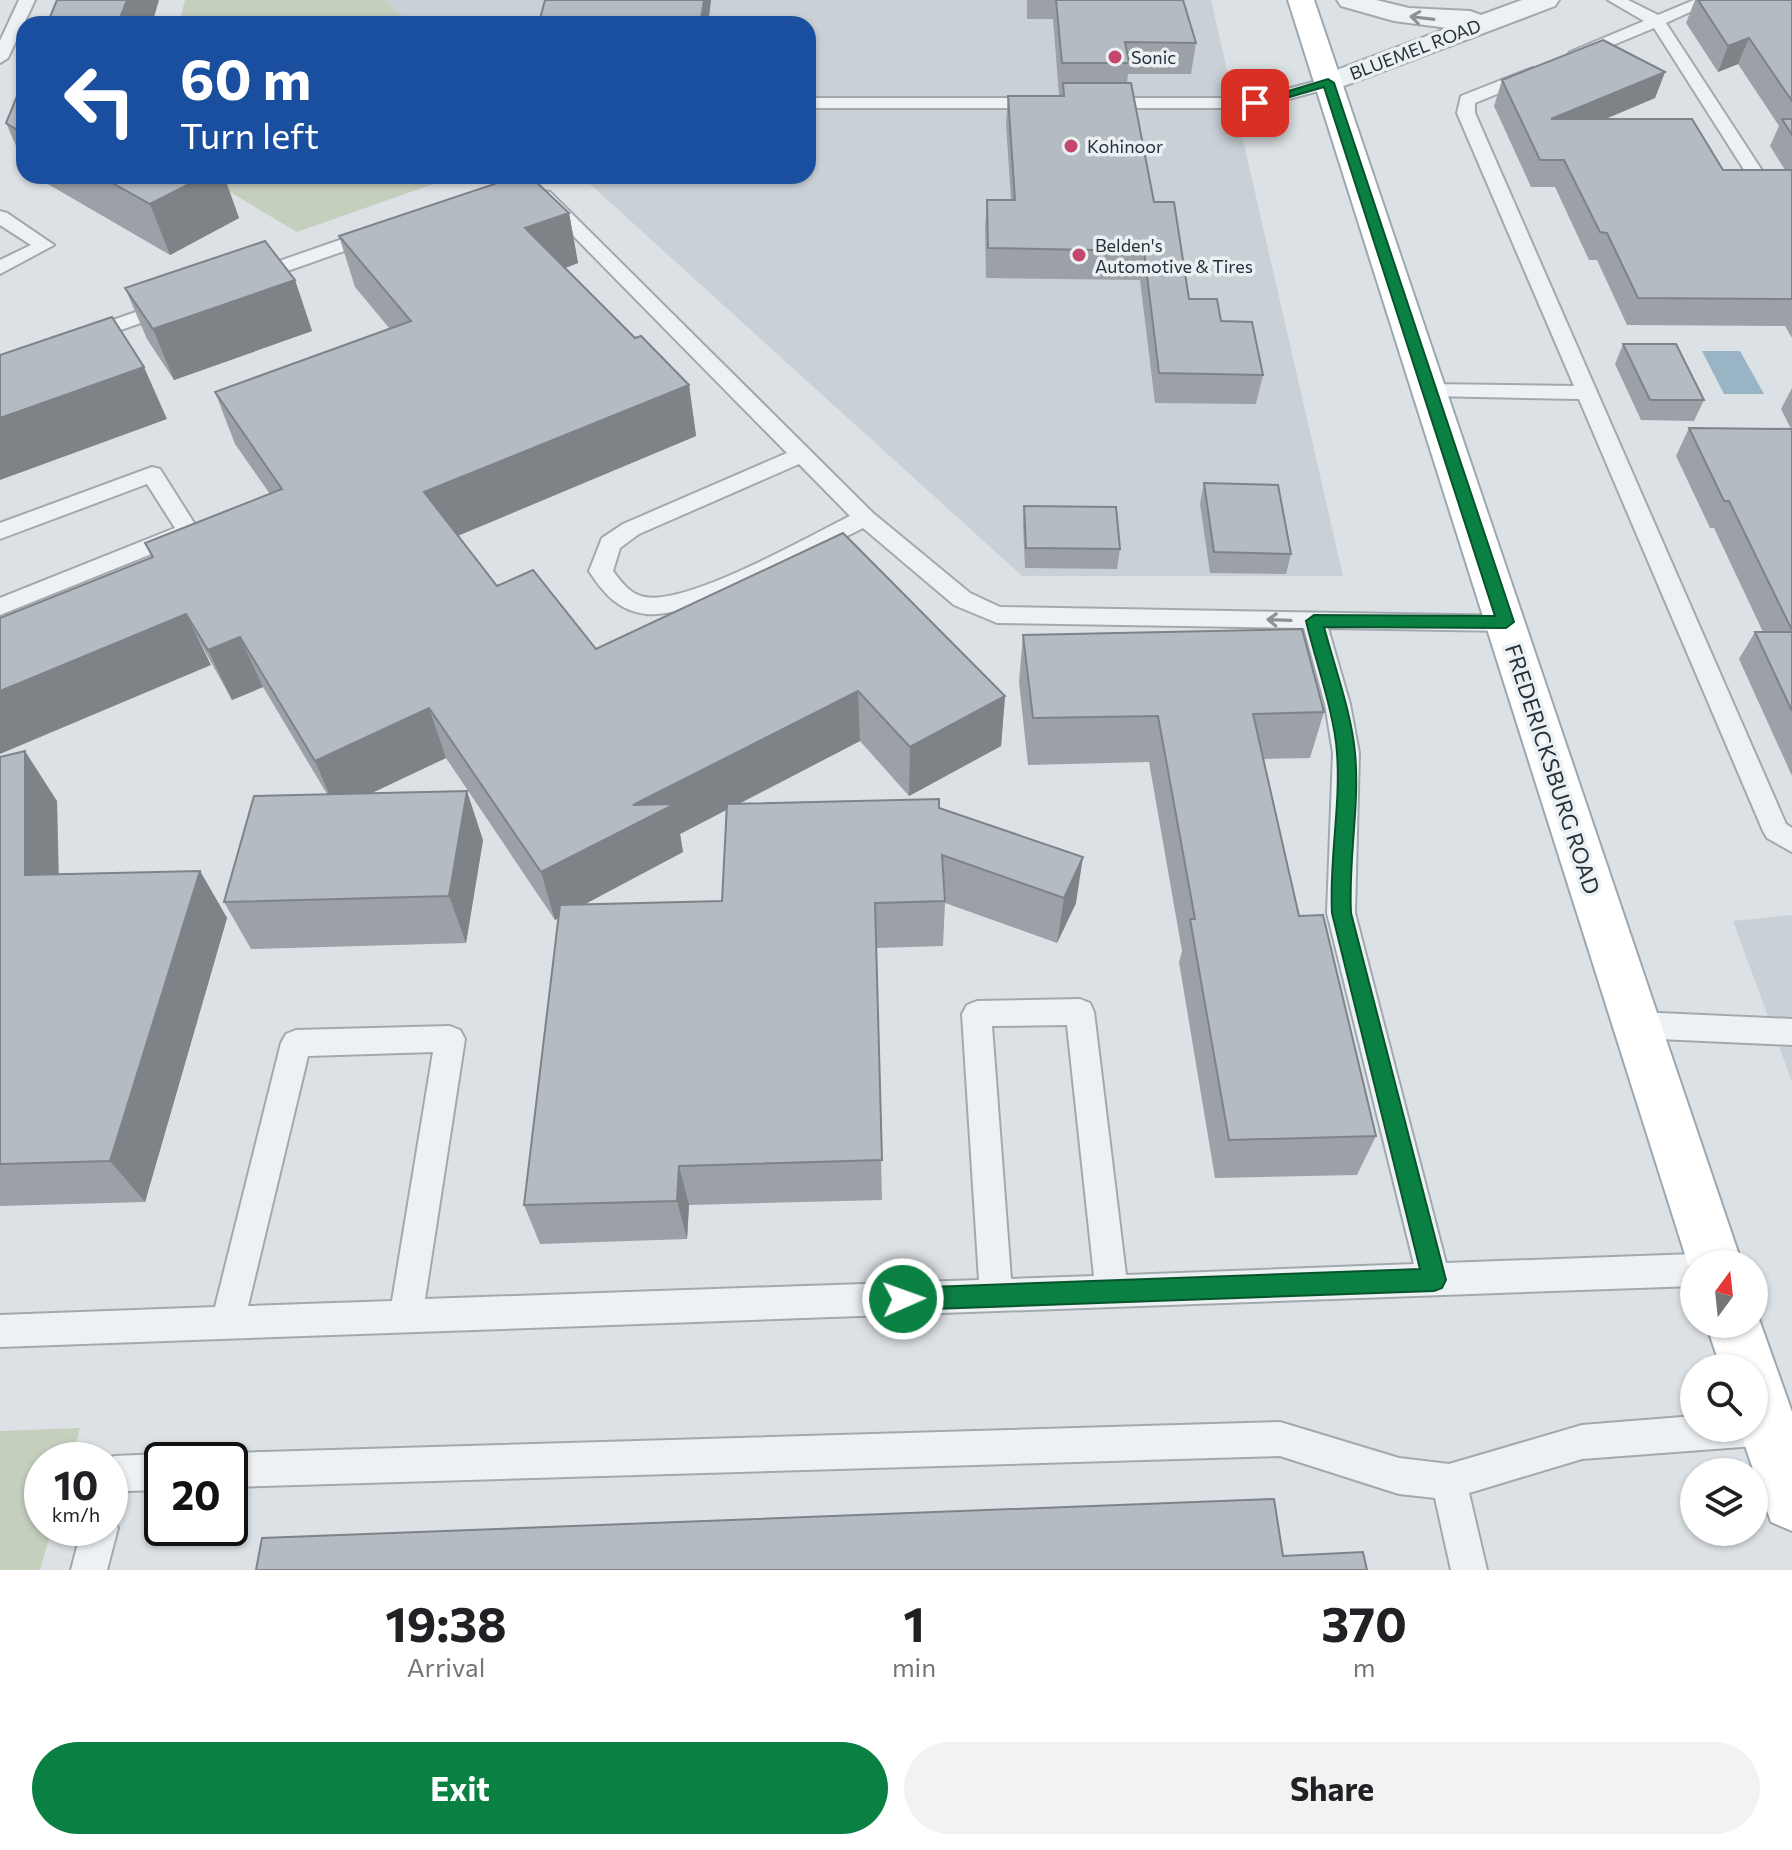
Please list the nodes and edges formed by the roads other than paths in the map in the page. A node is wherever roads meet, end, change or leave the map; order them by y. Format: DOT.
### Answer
graph roads {
  1 [pos="1301,0"];
  2 [pos="1350,0"];
  3 [pos="1546,0"];
  4 [pos="1616,0"];
  5 [pos="1708,0"];
  6 [pos="1497,18"];
  7 [pos="1657,21"];
  8 [pos="16,24"];
  9 [pos="0,58"];
  10 [pos="1328,83"];
  11 [pos="816,103"];
  12 [pos="1053,103"];
  13 [pos="1082,103"];
  14 [pos="1754,172"];
  15 [pos="527,190"];
  16 [pos="0,217"];
  17 [pos="390,228"];
  18 [pos="0,268"];
  19 [pos="225,287"];
  20 [pos="195,297"];
  21 [pos="60,345"];
  22 [pos="1429,390"];
  23 [pos="1587,393"];
  24 [pos="801,455"];
  25 [pos="865,518"];
  26 [pos="0,531"];
  27 [pos="0,607"];
  28 [pos="1314,621"];
  29 [pos="1506,622"];
  30 [pos="1792,841"];
  31 [pos="1637,1025"];
  32 [pos="1792,1032"];
  33 [pos="1710,1250"];
  34 [pos="1680,1271"];
  35 [pos="1434,1280"];
  36 [pos="1112,1292"];
  37 [pos="996,1296"];
  38 [pos="406,1316"];
  39 [pos="227,1323"];
  40 [pos="0,1331"];
  41 [pos="1680,1422"];
  42 [pos="1768,1427"];
  43 [pos="248,1469"];
  44 [pos="1449,1482"];
  45 [pos="1792,1501"];
  46 [pos="95,1546"];
  47 [pos="89,1570"];
  48 [pos="1469,1570"];
  1 -- 10 [label="main road, FREDERICKSBURG ROAD"];
  6 -- 2 [label="street, one-way"];
  3 -- 6 [label="street, BLUEMEL ROAD"];
  4 -- 7 [label="lane"];
  5 -- 7 [label="lane"];
  6 -- 10 [label="street, BLUEMEL ROAD"];
  7 -- 14 [label="lane"];
  7 -- 23 [label="lane"];
  8 -- 9 [label="lane"];
  10 -- 13 [label="lane"];
  10 -- 22 [label="main road, FREDERICKSBURG ROAD"];
  11 -- 12 [label="lane"];
  15 -- 24 [label="lane"];
  16 -- 18 [label="lane"];
  17 -- 19 [label="lane"];
  20 -- 21 [label="lane"];
  22 -- 23 [label="lane"];
  22 -- 29 [label="main road, FREDERICKSBURG ROAD"];
  23 -- 30 [label="lane"];
  24 -- 25 [label="lane"];
  24 -- 25 [label="lane"];
  28 -- 25 [label="lane, one-way"];
  26 -- 27 [label="lane"];
  28 -- 29 [label="lane"];
  28 -- 35 [label="lane"];
  29 -- 31 [label="main road, FREDERICKSBURG ROAD"];
  31 -- 32 [label="lane"];
  31 -- 33 [label="main road, FREDERICKSBURG ROAD"];
  34 -- 35 [label="lane"];
  35 -- 36 [label="lane"];
  36 -- 37 [label="lane"];
  36 -- 37 [label="lane"];
  37 -- 38 [label="lane"];
  38 -- 39 [label="lane"];
  38 -- 39 [label="lane"];
  39 -- 40 [label="lane"];
  41 -- 44 [label="lane"];
  42 -- 45 [label="main road"];
  43 -- 44 [label="lane"];
  44 -- 48 [label="lane"];
  46 -- 47 [label="lane"];
}
